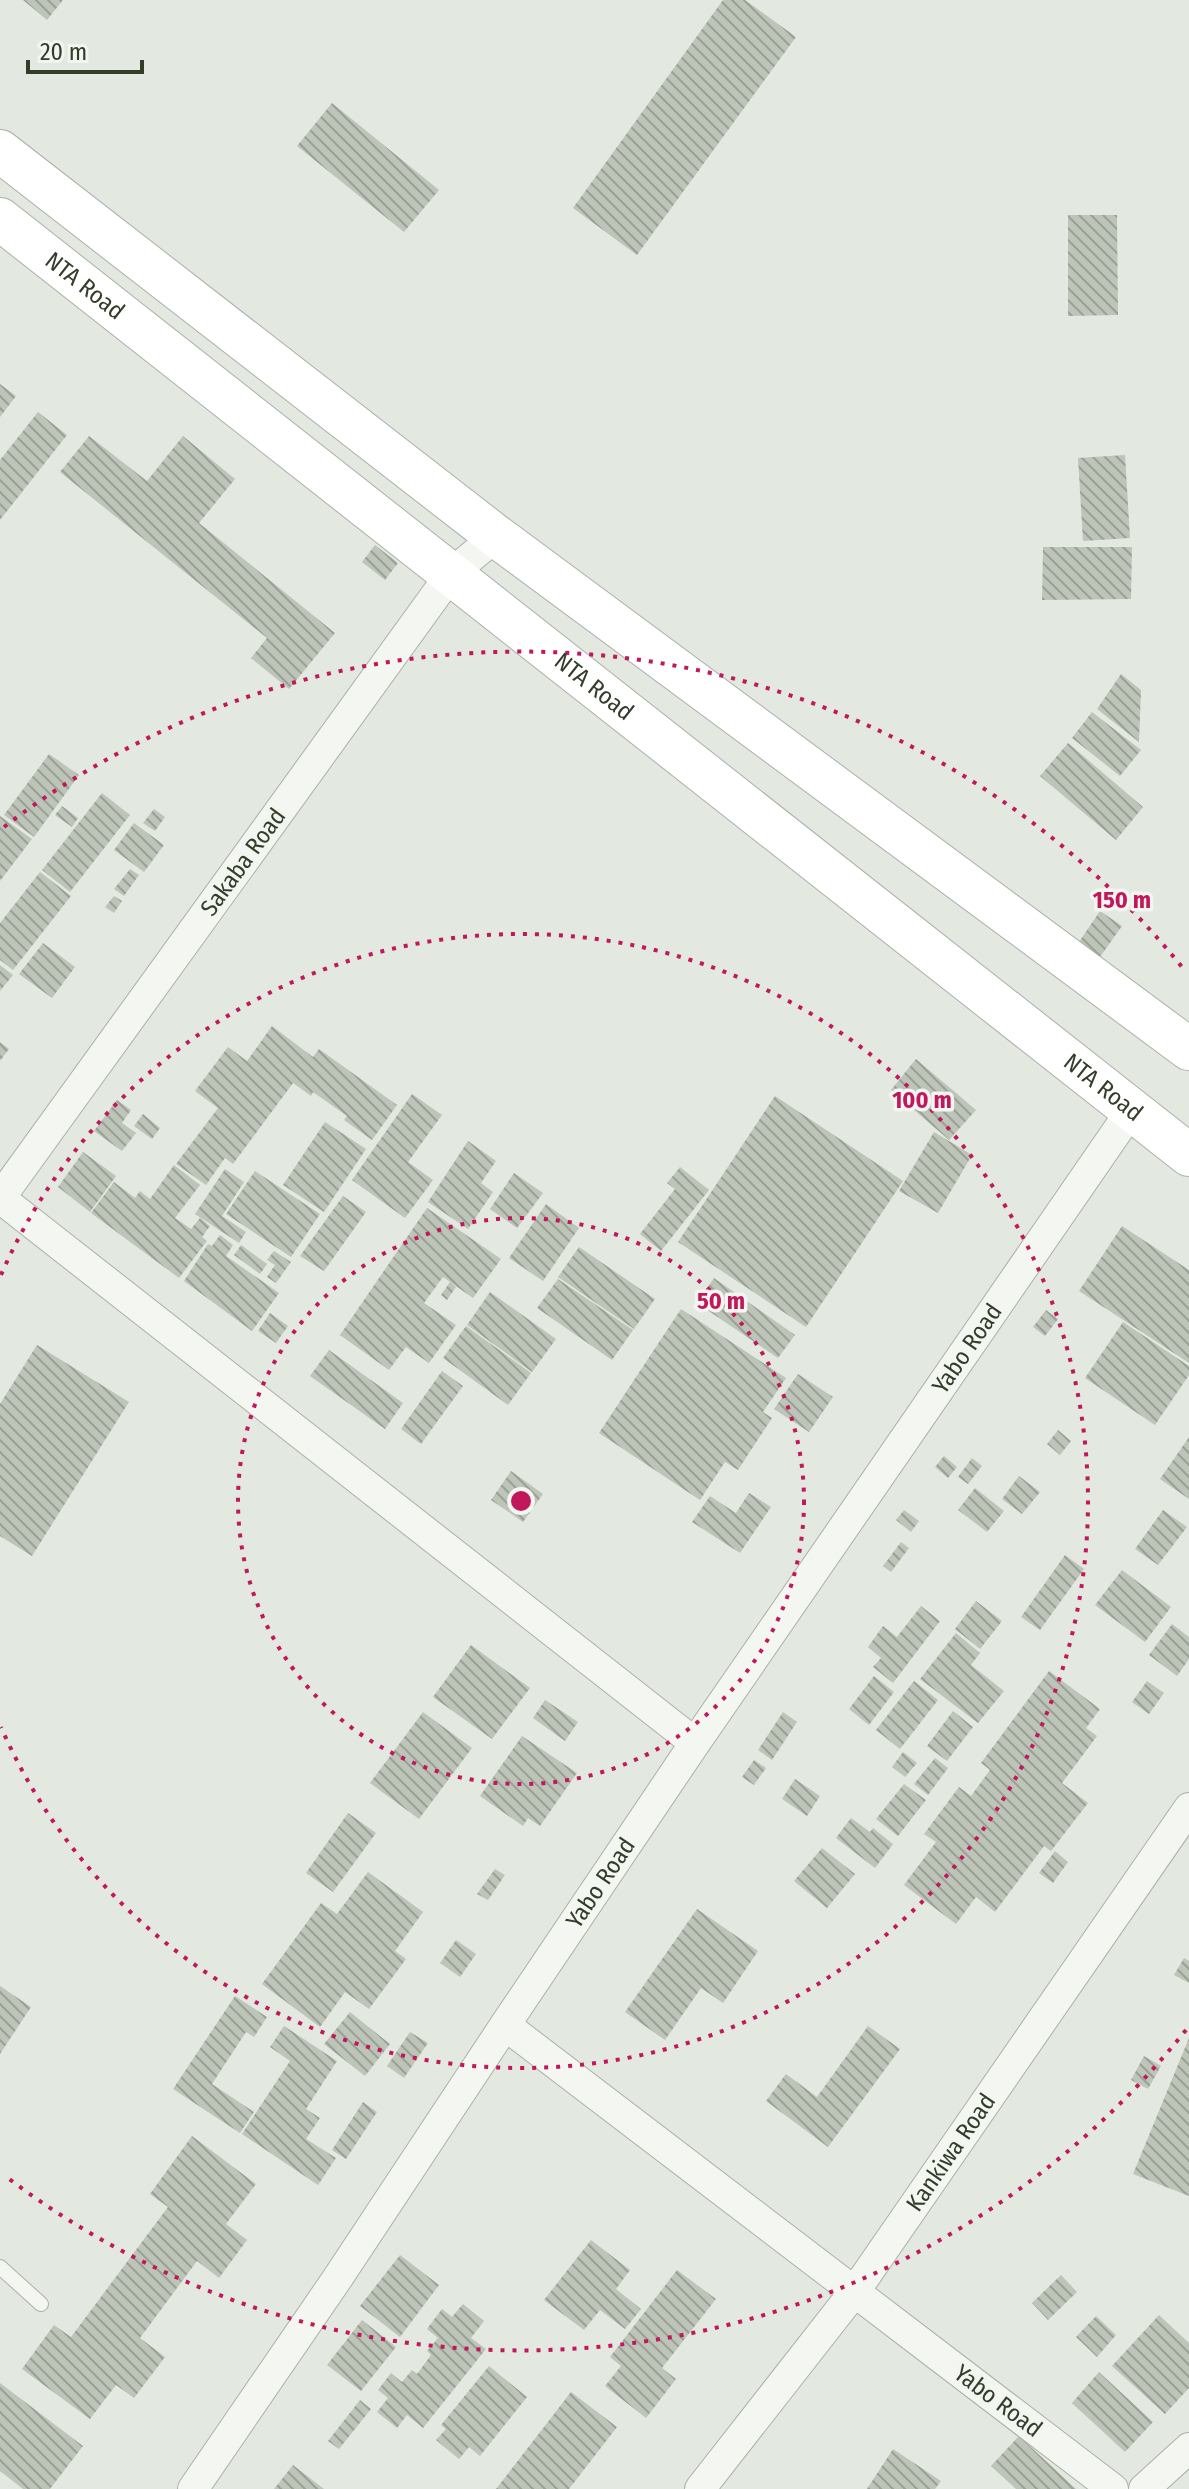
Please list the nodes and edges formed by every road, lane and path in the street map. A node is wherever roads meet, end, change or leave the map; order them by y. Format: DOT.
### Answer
graph roads {
  1 [pos="0,151"];
  2 [pos="0,219"];
  3 [pos="496,536"];
  4 [pos="451,574"];
  5 [pos="1189,1049"];
  6 [pos="1131,1111"];
  7 [pos="1189,1155"];
  8 [pos="0,1198"];
  9 [pos="695,1743"];
  10 [pos="1189,1808"];
  11 [pos="505,2025"];
  12 [pos="0,2267"];
  13 [pos="855,2291"];
  14 [pos="41,2304"];
  15 [pos="1189,2448"];
  16 [pos="193,2489"];
  17 [pos="700,2489"];
  18 [pos="1113,2489"];
  19 [pos="1144,2489"];
  1 -- 3 [label="main road"];
  2 -- 4 [label="main road, NTA Road"];
  3 -- 4 [label="street, Sakaba Road"];
  3 -- 5 [label="main road"];
  4 -- 6 [label="main road, NTA Road"];
  4 -- 8 [label="street, Sakaba Road"];
  6 -- 7 [label="main road, NTA Road"];
  6 -- 9 [label="street, Yabo Road"];
  8 -- 9 [label="street"];
  9 -- 11 [label="street, Yabo Road"];
  10 -- 13 [label="street, Kankiwa Road"];
  11 -- 13 [label="street, Yabo Road"];
  11 -- 16 [label="street"];
  12 -- 14 [label="lane"];
  13 -- 17 [label="street, Kankiwa Road"];
  13 -- 18 [label="street, Yabo Road"];
  15 -- 19 [label="street"];
}
